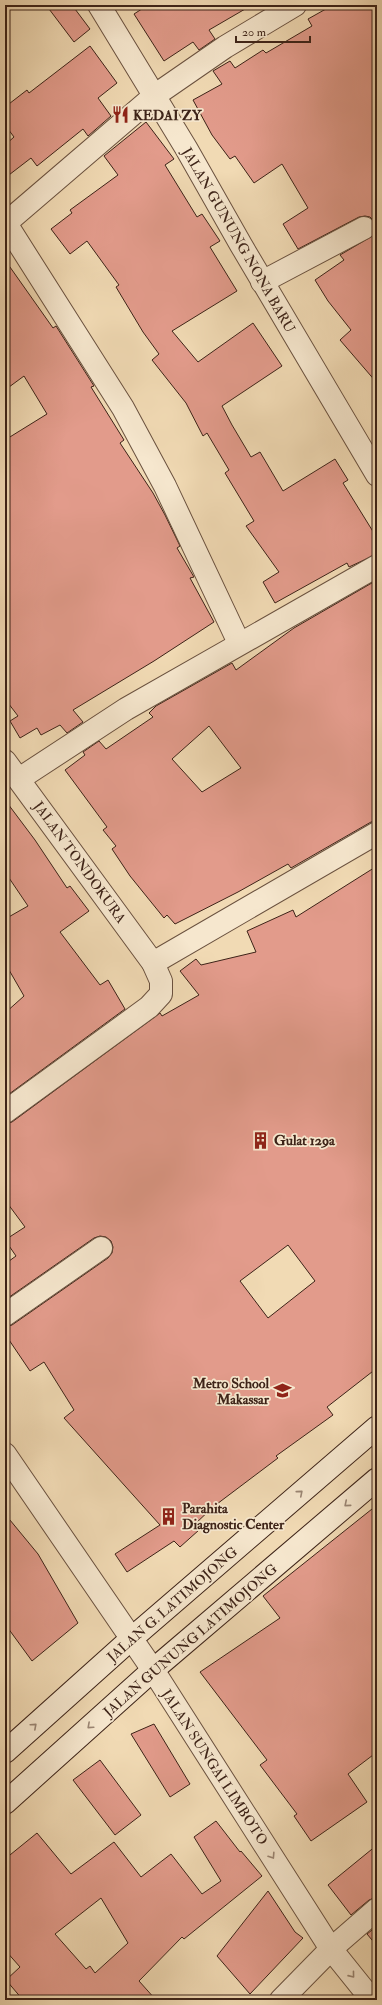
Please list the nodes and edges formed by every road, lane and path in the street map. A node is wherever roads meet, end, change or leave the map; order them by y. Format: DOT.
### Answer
graph roads {
  1 [pos="99,5"];
  2 [pos="295,5"];
  3 [pos="154,96"];
  4 [pos="6,223"];
  5 [pos="364,228"];
  6 [pos="262,282"];
  7 [pos="377,475"];
  8 [pos="377,566"];
  9 [pos="239,643"];
  10 [pos="5,761"];
  11 [pos="19,779"];
  12 [pos="377,833"];
  13 [pos="153,963"];
  14 [pos="5,1112"];
  15 [pos="101,1248"];
  16 [pos="5,1315"];
  17 [pos="377,1427"];
  18 [pos="5,1454"];
  19 [pos="377,1478"];
  20 [pos="131,1639"];
  21 [pos="153,1670"];
  22 [pos="5,1752"];
  23 [pos="5,1803"];
  24 [pos="377,1909"];
  25 [pos="331,1950"];
  26 [pos="281,2000"];
  27 [pos="372,2000"];
  1 -- 3 [label="street, JALAN GUNUNG NONA BARU"];
  2 -- 3 [label="street"];
  3 -- 4 [label="street"];
  3 -- 6 [label="street, JALAN GUNUNG NONA BARU"];
  4 -- 9 [label="street"];
  5 -- 6 [label="street"];
  6 -- 7 [label="street, JALAN GUNUNG NONA BARU"];
  8 -- 9 [label="street"];
  9 -- 11 [label="street"];
  10 -- 11 [label="street, JALAN TONDOKURA"];
  11 -- 13 [label="street, JALAN TONDOKURA"];
  12 -- 13 [label="street"];
  13 -- 14 [label="street, JALAN TONDOKURA"];
  15 -- 16 [label="street"];
  20 -- 17 [label="street, JALAN G. LATIMOJONG, one-way"];
  18 -- 20 [label="street, JALAN SUNGAI LIMBOTO"];
  19 -- 21 [label="street, JALAN GUNUNG LATIMOJONG, one-way"];
  20 -- 21 [label="street, JALAN SUNGAI LIMBOTO"];
  22 -- 20 [label="street, JALAN G. LATIMOJONG, one-way"];
  21 -- 23 [label="street, JALAN GUNUNG LATIMOJONG, one-way"];
  21 -- 25 [label="street, JALAN SUNGAI LIMBOTO, one-way"];
  24 -- 25 [label="street"];
  25 -- 26 [label="street"];
  25 -- 27 [label="street, JALAN SUNGAI LIMBOTO, one-way"];
}
